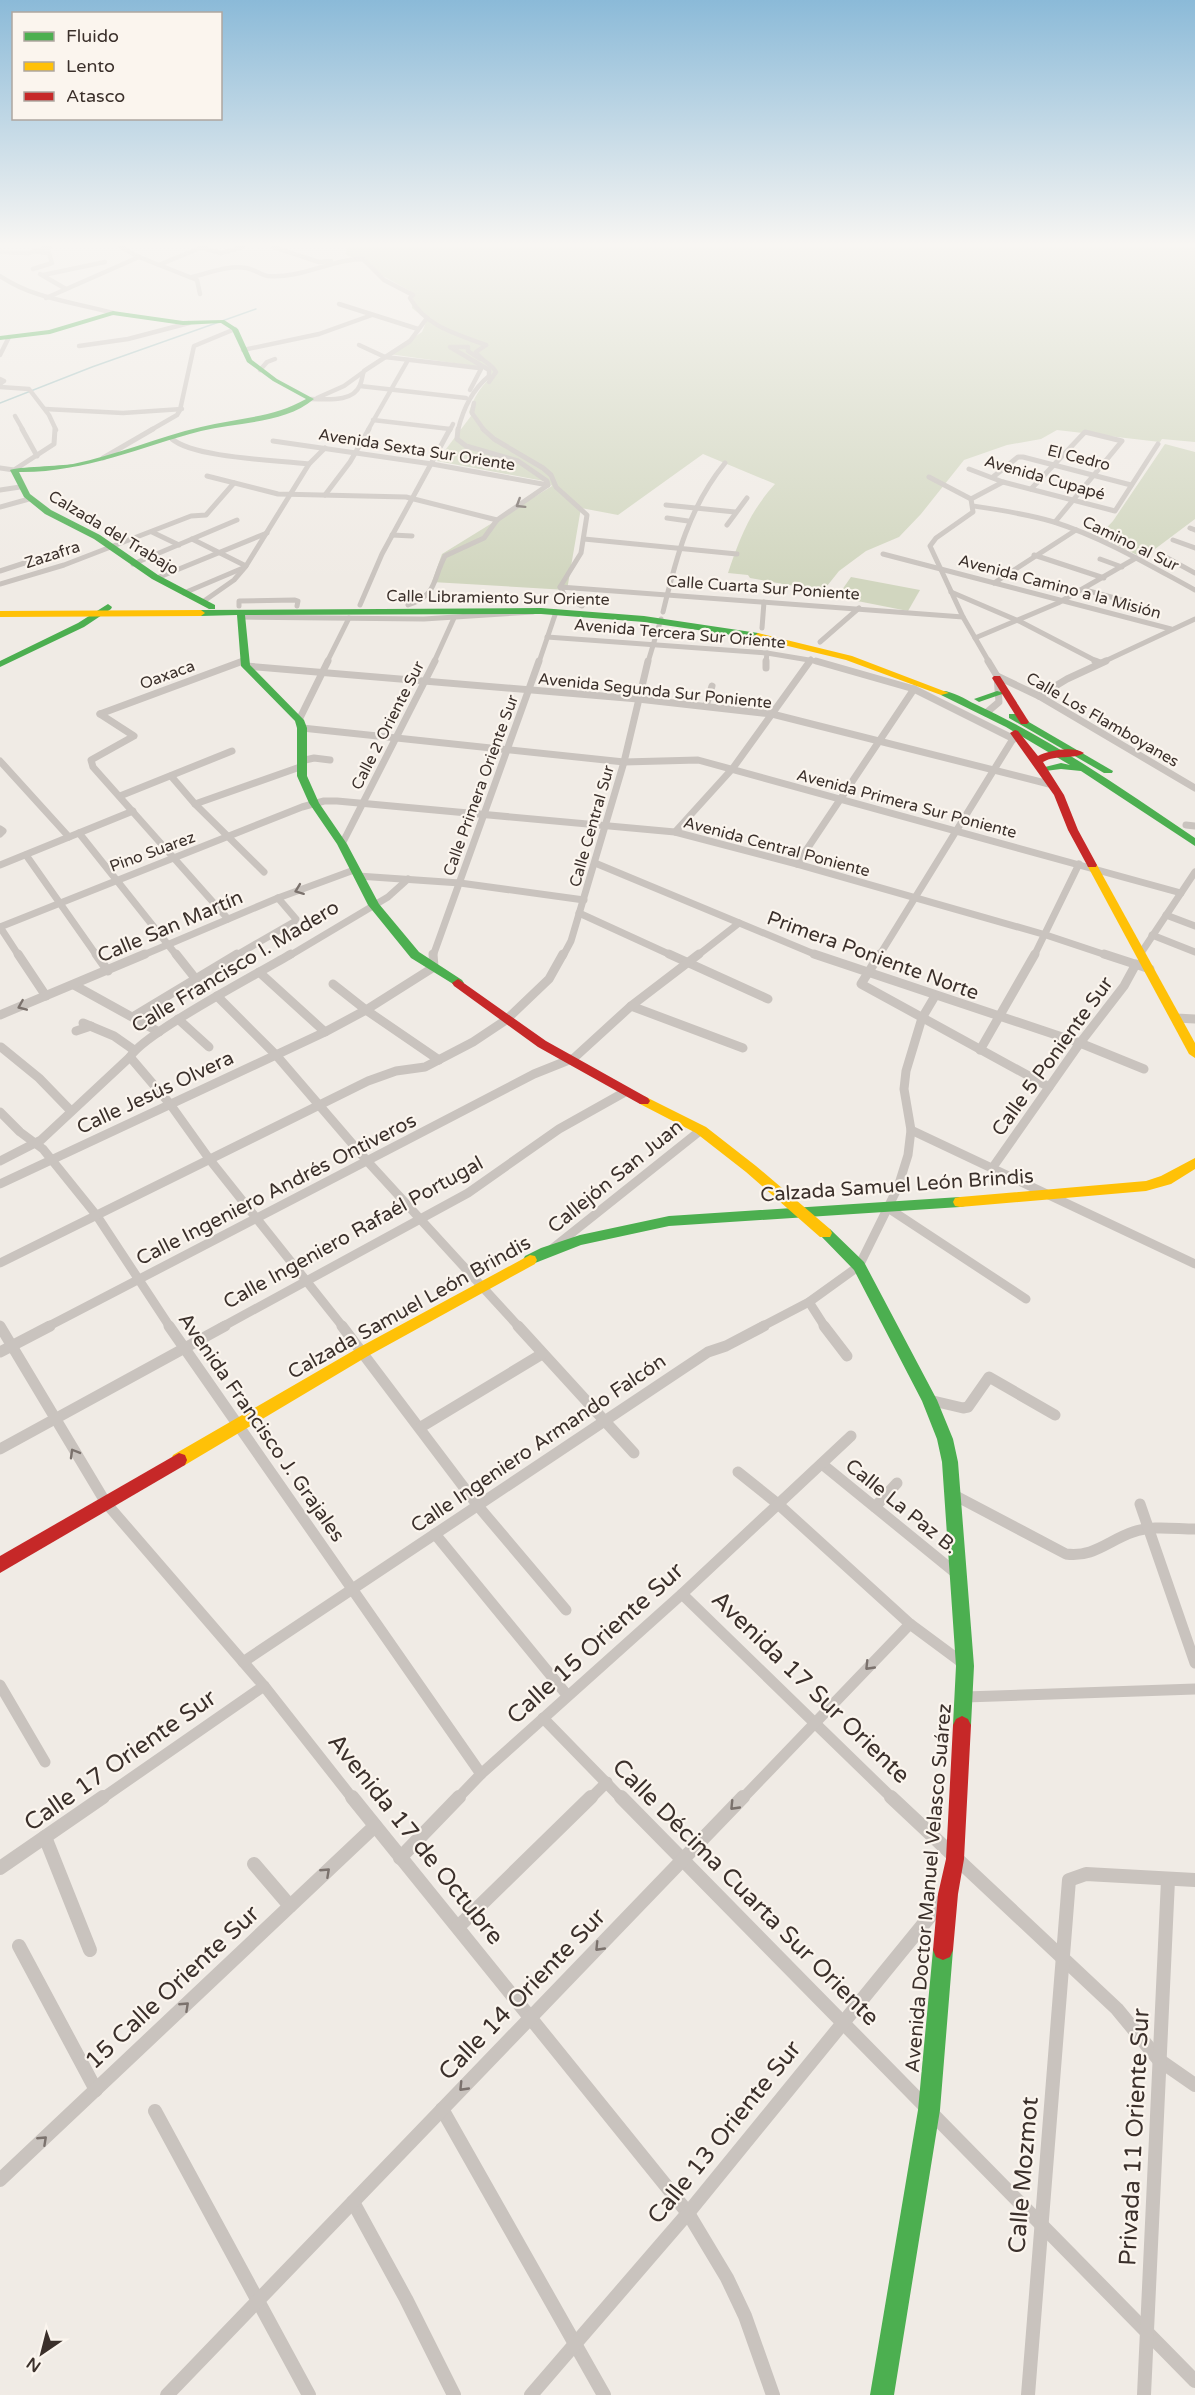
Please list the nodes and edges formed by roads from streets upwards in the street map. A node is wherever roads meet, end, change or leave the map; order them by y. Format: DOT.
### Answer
graph roads {
  1 [pos="192,359"];
  2 [pos="247,359"];
  3 [pos="275,359"];
  4 [pos="383,359"];
  5 [pos="399,359"];
  6 [pos="470,359"];
  7 [pos="480,359"];
  8 [pos="408,360"];
  9 [pos="260,370"];
  10 [pos="362,374"];
  11 [pos="0,379"];
  12 [pos="0,386"];
  13 [pos="360,386"];
  14 [pos="391,389"];
  15 [pos="466,398"];
  16 [pos="313,399"];
  17 [pos="45,409"];
  18 [pos="182,410"];
  19 [pos="15,416"];
  20 [pos="373,420"];
  21 [pos="450,429"];
  22 [pos="172,439"];
  23 [pos="273,441"];
  24 [pos="1158,444"];
  25 [pos="325,448"];
  26 [pos="355,453"];
  27 [pos="37,456"];
  28 [pos="103,458"];
  29 [pos="725,463"];
  30 [pos="309,464"];
  31 [pos="432,464"];
  32 [pos="1055,465"];
  33 [pos="7,469"];
  34 [pos="969,469"];
  35 [pos="207,476"];
  36 [pos="1095,476"];
  37 [pos="928,477"];
  38 [pos="993,477"];
  39 [pos="1003,482"];
  40 [pos="234,483"];
  41 [pos="1131,484"];
  42 [pos="548,485"];
  43 [pos="20,487"];
  44 [pos="556,487"];
  45 [pos="1031,489"];
  46 [pos="0,490"];
  47 [pos="290,495"];
  48 [pos="325,495"];
  49 [pos="747,498"];
  50 [pos="29,499"];
  51 [pos="411,499"];
  52 [pos="1072,501"];
  53 [pos="972,502"];
  54 [pos="666,505"];
  55 [pos="0,507"];
  56 [pos="694,509"];
  57 [pos="735,512"];
  58 [pos="667,518"];
  59 [pos="237,520"];
  60 [pos="496,520"];
  61 [pos="688,520"];
  62 [pos="1055,522"];
  63 [pos="727,525"];
  64 [pos="1076,530"];
  65 [pos="152,532"];
  66 [pos="267,533"];
  67 [pos="392,535"];
  68 [pos="412,536"];
  69 [pos="192,539"];
  70 [pos="584,539"];
  71 [pos="1173,540"];
  72 [pos="179,545"];
  73 [pos="111,548"];
  74 [pos="1195,548"];
  75 [pos="678,549"];
  76 [pos="218,553"];
  77 [pos="737,554"];
  78 [pos="883,554"];
  79 [pos="1160,554"];
  80 [pos="1034,555"];
  81 [pos="46,556"];
  82 [pos="1136,558"];
  83 [pos="1100,559"];
  84 [pos="1195,562"];
  85 [pos="133,564"];
  86 [pos="245,566"];
  87 [pos="1122,567"];
  88 [pos="1186,568"];
  89 [pos="941,569"];
  90 [pos="0,571"];
  91 [pos="1195,573"];
  92 [pos="0,576"];
  93 [pos="157,578"];
  94 [pos="1104,578"];
  95 [pos="8,582"];
  96 [pos="994,583"];
  97 [pos="0,585"];
  98 [pos="560,587"];
  99 [pos="1085,590"];
  100 [pos="1195,590"];
  101 [pos="951,592"];
  102 [pos="184,593"];
  103 [pos="667,594"];
  104 [pos="1122,600"];
  105 [pos="1066,601"];
  106 [pos="764,602"];
  107 [pos="208,604"];
  108 [pos="360,605"];
  109 [pos="408,605"];
  110 [pos="582,606"];
  111 [pos="0,608"];
  112 [pos="859,608"];
  113 [pos="98,611"];
  114 [pos="540,611"];
  115 [pos="240,612"];
  116 [pos="556,612"];
  117 [pos="0,615"];
  118 [pos="662,615"];
  119 [pos="963,617"];
  120 [pos="350,618"];
  121 [pos="454,618"];
  122 [pos="1195,619"];
  123 [pos="1021,622"];
  124 [pos="762,628"];
  125 [pos="1171,629"];
  126 [pos="547,637"];
  127 [pos="975,638"];
  128 [pos="820,642"];
  129 [pos="652,644"];
  130 [pos="767,652"];
  131 [pos="0,657"];
  132 [pos="811,659"];
  133 [pos="245,663"];
  134 [pos="1100,663"];
  135 [pos="0,664"];
  136 [pos="766,668"];
  137 [pos="324,673"];
  138 [pos="997,677"];
  139 [pos="425,682"];
  140 [pos="712,686"];
  141 [pos="914,689"];
  142 [pos="529,691"];
  143 [pos="1000,693"];
  144 [pos="1039,696"];
  145 [pos="638,699"];
  146 [pos="979,699"];
  147 [pos="706,706"];
  148 [pos="993,713"];
  149 [pos="772,714"];
  150 [pos="1024,722"];
  151 [pos="301,724"];
  152 [pos="1015,736"];
  153 [pos="397,737"];
  154 [pos="879,740"];
  155 [pos="509,750"];
  156 [pos="232,751"];
  157 [pos="1073,756"];
  158 [pos="330,760"];
  159 [pos="0,761"];
  160 [pos="1037,761"];
  161 [pos="624,762"];
  162 [pos="301,764"];
  163 [pos="733,768"];
  164 [pos="994,770"];
  165 [pos="171,776"];
  166 [pos="1049,776"];
  167 [pos="1097,776"];
  168 [pos="1195,788"];
  169 [pos="120,796"];
  170 [pos="841,801"];
  171 [pos="314,803"];
  172 [pos="195,804"];
  173 [pos="362,804"];
  174 [pos="133,811"];
  175 [pos="483,814"];
  176 [pos="604,824"];
  177 [pos="1192,827"];
  178 [pos="0,829"];
  179 [pos="957,831"];
  180 [pos="675,832"];
  181 [pos="79,833"];
  182 [pos="0,834"];
  183 [pos="69,837"];
  184 [pos="228,837"];
  185 [pos="1195,843"];
  186 [pos="342,844"];
  187 [pos="26,855"];
  188 [pos="175,857"];
  189 [pos="595,863"];
  190 [pos="797,864"];
  191 [pos="1079,864"];
  192 [pos="0,865"];
  193 [pos="1094,868"];
  194 [pos="264,872"];
  195 [pos="1195,872"];
  196 [pos="356,873"];
  197 [pos="116,879"];
  198 [pos="408,879"];
  199 [pos="459,883"];
  200 [pos="1181,893"];
  201 [pos="914,897"];
  202 [pos="278,898"];
  203 [pos="584,900"];
  204 [pos="58,902"];
  205 [pos="374,905"];
  206 [pos="579,913"];
  207 [pos="1166,915"];
  208 [pos="228,919"];
  209 [pos="739,923"];
  210 [pos="1195,926"];
  211 [pos="0,927"];
  212 [pos="1046,935"];
  213 [pos="1152,935"];
  214 [pos="170,945"];
  215 [pos="1195,952"];
  216 [pos="1138,958"];
  217 [pos="687,962"];
  218 [pos="434,967"];
  219 [pos="108,971"];
  220 [pos="259,972"];
  221 [pos="868,972"];
  222 [pos="195,978"];
  223 [pos="333,984"];
  224 [pos="74,985"];
  225 [pos="46,996"];
  226 [pos="217,996"];
  227 [pos="935,996"];
  228 [pos="768,999"];
  229 [pos="631,1006"];
  230 [pos="366,1010"];
  231 [pos="1,1014"];
  232 [pos="134,1016"];
  233 [pos="999,1017"];
  234 [pos="922,1018"];
  235 [pos="1176,1018"];
  236 [pos="178,1019"];
  237 [pos="1195,1019"];
  238 [pos="506,1020"];
  239 [pos="76,1031"];
  240 [pos="159,1032"];
  241 [pos="325,1032"];
  242 [pos="1080,1043"];
  243 [pos="1,1047"];
  244 [pos="209,1047"];
  245 [pos="743,1048"];
  246 [pos="980,1050"];
  247 [pos="132,1053"];
  248 [pos="1195,1054"];
  249 [pos="276,1055"];
  250 [pos="568,1058"];
  251 [pos="439,1060"];
  252 [pos="1144,1069"];
  253 [pos="1049,1087"];
  254 [pos="625,1092"];
  255 [pos="170,1104"];
  256 [pos="321,1105"];
  257 [pos="71,1111"];
  258 [pos="0,1112"];
  259 [pos="701,1130"];
  260 [pos="911,1130"];
  261 [pos="37,1143"];
  262 [pos="53,1160"];
  263 [pos="210,1160"];
  264 [pos="0,1161"];
  265 [pos="368,1162"];
  266 [pos="1195,1163"];
  267 [pos="993,1167"];
  268 [pos="0,1184"];
  269 [pos="1051,1195"];
  270 [pos="888,1208"];
  271 [pos="798,1211"];
  272 [pos="97,1216"];
  273 [pos="256,1218"];
  274 [pos="419,1219"];
  275 [pos="552,1250"];
  276 [pos="0,1263"];
  277 [pos="1195,1264"];
  278 [pos="860,1266"];
  279 [pos="139,1280"];
  280 [pos="306,1281"];
  281 [pos="480,1286"];
  282 [pos="1026,1299"];
  283 [pos="809,1302"];
  284 [pos="0,1326"];
  285 [pos="12,1346"];
  286 [pos="183,1347"];
  287 [pos="0,1352"];
  288 [pos="363,1352"];
  289 [pos="542,1354"];
  290 [pos="847,1356"];
  291 [pos="929,1400"];
  292 [pos="1055,1415"];
  293 [pos="55,1419"];
  294 [pos="606,1421"];
  295 [pos="240,1425"];
  296 [pos="421,1427"];
  297 [pos="851,1436"];
  298 [pos="0,1449"];
  299 [pos="634,1453"];
  300 [pos="822,1464"];
  301 [pos="738,1472"];
  302 [pos="897,1483"];
  303 [pos="954,1495"];
  304 [pos="106,1503"];
  305 [pos="778,1504"];
  306 [pos="1140,1504"];
  307 [pos="478,1506"];
  308 [pos="874,1507"];
  309 [pos="1148,1529"];
  310 [pos="1195,1529"];
  311 [pos="435,1534"];
  312 [pos="0,1564"];
  313 [pos="959,1575"];
  314 [pos="352,1587"];
  315 [pos="682,1594"];
  316 [pos="566,1610"];
  317 [pos="910,1624"];
  318 [pos="243,1662"];
  319 [pos="1195,1663"];
  320 [pos="966,1666"];
  321 [pos="0,1685"];
  322 [pos="264,1686"];
  323 [pos="1195,1689"];
  324 [pos="567,1695"];
  325 [pos="965,1697"];
  326 [pos="543,1718"];
  327 [pos="815,1722"];
  328 [pos="45,1762"];
  329 [pos="481,1774"];
  330 [pos="607,1782"];
  331 [pos="375,1826"];
  332 [pos="45,1837"];
  333 [pos="400,1858"];
  334 [pos="955,1858"];
  335 [pos="683,1860"];
  336 [pos="254,1864"];
  337 [pos="0,1868"];
  338 [pos="1168,1880"];
  339 [pos="1195,1880"];
  340 [pos="948,1894"];
  341 [pos="290,1906"];
  342 [pos="458,1927"];
  343 [pos="19,1946"];
  344 [pos="90,1950"];
  345 [pos="1063,1959"];
  346 [pos="531,2017"];
  347 [pos="843,2023"];
  348 [pos="1159,2060"];
  349 [pos="1195,2085"];
  350 [pos="96,2090"];
  351 [pos="442,2109"];
  352 [pos="155,2110"];
  353 [pos="928,2110"];
  354 [pos="0,2180"];
  355 [pos="353,2202"];
  356 [pos="688,2213"];
  357 [pos="1042,2226"];
  358 [pos="258,2301"];
  359 [pos="1147,2332"];
  360 [pos="574,2343"];
  361 [pos="1195,2381"];
  362 [pos="167,2395"];
  363 [pos="309,2395"];
  364 [pos="454,2395"];
  365 [pos="531,2395"];
  366 [pos="604,2395"];
  367 [pos="773,2395"];
  368 [pos="882,2395"];
  369 [pos="1028,2395"];
  370 [pos="1144,2395"];
  1 -- 18 [label="street"];
  2 -- 9 [label="street"];
  3 -- 9 [label="street"];
  4 -- 10 [label="street"];
  5 -- 8 [label="street"];
  6 -- 42 [label="street"];
  7 -- 44 [label="street"];
  8 -- 14 [label="street"];
  8 -- 15 [label="street"];
  9 -- 16 [label="street"];
  10 -- 13 [label="street"];
  10 -- 16 [label="street"];
  11 -- 12 [label="street"];
  12 -- 17 [label="street"];
  13 -- 14 [label="street"];
  13 -- 16 [label="street"];
  14 -- 15 [label="street"];
  14 -- 20 [label="street"];
  15 -- 21 [label="street"];
  16 -- 22 [label="street"];
  17 -- 18 [label="street"];
  17 -- 27 [label="street"];
  18 -- 28 [label="street"];
  19 -- 27 [label="street"];
  20 -- 21 [label="street"];
  20 -- 26 [label="street"];
  21 -- 31 [label="street"];
  22 -- 28 [label="street"];
  22 -- 30 [label="street"];
  23 -- 25 [label="street, Avenida Sexta Sur Oriente"];
  24 -- 41 [label="street"];
  25 -- 26 [label="street, Avenida Sexta Sur Oriente"];
  25 -- 30 [label="street"];
  26 -- 31 [label="street, Avenida Sexta Sur Oriente"];
  26 -- 48 [label="street"];
  27 -- 33 [label="street"];
  28 -- 33 [label="street"];
  29 -- 56 [label="street, Calle Central Sur"];
  30 -- 47 [label="street"];
  31 -- 42 [label="street, Avenida Sexta Sur Oriente"];
  31 -- 51 [label="street"];
  32 -- 36 [label="street, El Cedro"];
  32 -- 36 [label="street"];
  32 -- 38 [label="street, El Cedro"];
  32 -- 45 [label="street"];
  33 -- 43 [label="street, Calzada del Trabajo"];
  34 -- 38 [label="street, Avenida Cupapé"];
  35 -- 40 [label="street"];
  36 -- 41 [label="street, El Cedro"];
  36 -- 52 [label="street"];
  37 -- 53 [label="street, Camino al Sur"];
  38 -- 39 [label="street, Avenida Cupapé"];
  39 -- 45 [label="street, Avenida Cupapé"];
  39 -- 53 [label="street"];
  40 -- 47 [label="street"];
  40 -- 65 [label="street, Zazafra"];
  41 -- 52 [label="street, Avenida Cupapé"];
  42 -- 44 [label="street, Avenida Sexta Sur Oriente"];
  42 -- 60 [label="street, one-way"];
  43 -- 46 [label="street"];
  43 -- 50 [label="street, Calzada del Trabajo"];
  44 -- 70 [label="street"];
  45 -- 52 [label="street, Avenida Cupapé"];
  47 -- 48 [label="street"];
  47 -- 66 [label="street"];
  48 -- 51 [label="street"];
  49 -- 57 [label="street"];
  50 -- 55 [label="street"];
  50 -- 73 [label="street, Calzada del Trabajo"];
  51 -- 60 [label="street"];
  51 -- 67 [label="street"];
  52 -- 62 [label="street"];
  53 -- 62 [label="street, Camino al Sur"];
  53 -- 89 [label="street"];
  54 -- 56 [label="street"];
  56 -- 57 [label="street"];
  56 -- 61 [label="street, Calle Central Sur"];
  57 -- 63 [label="street"];
  58 -- 61 [label="street"];
  59 -- 69 [label="street"];
  60 -- 109 [label="street"];
  61 -- 75 [label="street, Calle Central Sur"];
  62 -- 64 [label="street, Camino al Sur"];
  64 -- 80 [label="street"];
  64 -- 82 [label="street, Camino al Sur"];
  65 -- 72 [label="street"];
  65 -- 73 [label="street, Zazafra"];
  66 -- 76 [label="street"];
  66 -- 86 [label="street"];
  67 -- 68 [label="street"];
  67 -- 108 [label="street"];
  69 -- 72 [label="street"];
  69 -- 76 [label="street"];
  70 -- 75 [label="street"];
  70 -- 98 [label="street"];
  71 -- 74 [label="street"];
  72 -- 85 [label="street"];
  73 -- 85 [label="street, Calzada del Trabajo"];
  73 -- 95 [label="street, Zazafra"];
  75 -- 77 [label="street"];
  75 -- 103 [label="street, Calle Central Sur"];
  76 -- 86 [label="street"];
  76 -- 93 [label="street"];
  78 -- 89 [label="street, Avenida Camino a la Misión"];
  79 -- 88 [label="street"];
  80 -- 94 [label="street"];
  80 -- 96 [label="street"];
  81 -- 90 [label="street"];
  82 -- 87 [label="street"];
  82 -- 100 [label="street, Camino al Sur"];
  83 -- 87 [label="street"];
  84 -- 88 [label="street"];
  85 -- 93 [label="street, Calzada del Trabajo"];
  86 -- 102 [label="street"];
  86 -- 107 [label="street"];
  87 -- 94 [label="street"];
  88 -- 91 [label="street"];
  89 -- 96 [label="street, Avenida Camino a la Misión"];
  89 -- 101 [label="street"];
  92 -- 95 [label="street"];
  93 -- 102 [label="street, Calzada del Trabajo"];
  94 -- 99 [label="street"];
  95 -- 97 [label="street, Zazafra"];
  96 -- 105 [label="street, Avenida Camino a la Misión"];
  98 -- 103 [label="street, Calle Cuarta Sur Poniente"];
  98 -- 110 [label="street"];
  99 -- 104 [label="street"];
  99 -- 105 [label="street"];
  101 -- 119 [label="street"];
  101 -- 123 [label="street"];
  102 -- 107 [label="street, Calzada del Trabajo"];
  103 -- 106 [label="street, Calle Cuarta Sur Poniente"];
  103 -- 118 [label="street, Calle Central Sur"];
  105 -- 123 [label="street"];
  105 -- 125 [label="street, Avenida Camino a la Misión"];
  106 -- 112 [label="street, Calle Cuarta Sur Poniente"];
  106 -- 124 [label="street"];
  107 -- 113 [label="street, Calle Libramiento Sur Oriente"];
  107 -- 115 [label="street, Calle Libramiento Sur Oriente"];
  108 -- 109 [label="street, Calle Libramiento Sur Oriente"];
  108 -- 115 [label="street, Calle Libramiento Sur Oriente"];
  109 -- 110 [label="street, Calle Libramiento Sur Oriente"];
  110 -- 118 [label="street, Calle Libramiento Sur Oriente"];
  111 -- 113 [label="street, Calle Libramiento Sur Oriente"];
  112 -- 119 [label="street, Calle Cuarta Sur Poniente"];
  112 -- 128 [label="street"];
  113 -- 115 [label="street, Calle Libramiento Sur Oriente"];
  113 -- 117 [label="street, Calle Libramiento Sur Oriente"];
  113 -- 131 [label="street"];
  113 -- 135 [label="street"];
  114 -- 115 [label="street, Calle Libramiento Sur Oriente"];
  114 -- 116 [label="street, Calle Libramiento Sur Oriente"];
  114 -- 121 [label="street"];
  115 -- 120 [label="street"];
  115 -- 133 [label="street"];
  116 -- 118 [label="street, Calle Libramiento Sur Oriente"];
  116 -- 126 [label="street, Calle Primera Oriente Sur"];
  118 -- 124 [label="street, Calle Libramiento Sur Oriente"];
  118 -- 129 [label="street, Calle Central Sur"];
  118 -- 148 [label="street, Calle Libramiento Sur Oriente"];
  119 -- 127 [label="street"];
  120 -- 121 [label="street"];
  120 -- 137 [label="street"];
  121 -- 139 [label="street, Calle 2 Oriente Sur"];
  122 -- 125 [label="street"];
  123 -- 127 [label="street"];
  123 -- 134 [label="street"];
  124 -- 128 [label="street, Calle Libramiento Sur Oriente"];
  125 -- 134 [label="street"];
  126 -- 129 [label="street, Avenida Tercera Sur Oriente"];
  126 -- 142 [label="street, Calle Primera Oriente Sur"];
  127 -- 138 [label="street"];
  128 -- 146 [label="street, Calle Libramiento Sur Oriente"];
  129 -- 130 [label="street, Avenida Tercera Sur Oriente"];
  129 -- 145 [label="street, Calle Central Sur"];
  130 -- 132 [label="street, Avenida Tercera Sur Oriente"];
  130 -- 136 [label="street"];
  132 -- 141 [label="street, Avenida Tercera Sur Oriente"];
  132 -- 149 [label="street"];
  133 -- 137 [label="street, Avenida Segunda Sur Poniente"];
  133 -- 151 [label="street"];
  133 -- 169 [label="street, Oaxaca"];
  134 -- 144 [label="street"];
  137 -- 139 [label="street, Avenida Segunda Sur Poniente"];
  137 -- 151 [label="street"];
  138 -- 143 [label="street"];
  138 -- 144 [label="street, Calle Los Flamboyanes"];
  138 -- 150 [label="street"];
  139 -- 142 [label="street, Avenida Segunda Sur Poniente"];
  139 -- 153 [label="street, Calle 2 Oriente Sur"];
  140 -- 147 [label="street"];
  141 -- 152 [label="street, Avenida Tercera Sur Oriente"];
  141 -- 154 [label="street"];
  142 -- 145 [label="street, Avenida Segunda Sur Poniente"];
  142 -- 155 [label="street, Calle Primera Oriente Sur"];
  143 -- 146 [label="street"];
  143 -- 148 [label="street"];
  144 -- 168 [label="street, Calle Los Flamboyanes"];
  145 -- 147 [label="street, Avenida Segunda Sur Poniente"];
  145 -- 161 [label="street, Calle Central Sur"];
  146 -- 148 [label="street, Calle Libramiento Sur Oriente"];
  147 -- 149 [label="street, Avenida Segunda Sur Poniente"];
  148 -- 150 [label="street, Calle Libramiento Sur Oriente"];
  148 -- 152 [label="street"];
  148 -- 157 [label="street, Calle Libramiento Sur Oriente"];
  149 -- 154 [label="street, Avenida Segunda Sur Poniente"];
  149 -- 163 [label="street"];
  150 -- 157 [label="street, Calle Libramiento Sur Oriente"];
  151 -- 153 [label="street, Avenida Primera Sur Poniente"];
  151 -- 162 [label="street, Avenida Doctor Manuel Velasco Suárez"];
  152 -- 160 [label="street"];
  152 -- 164 [label="street"];
  153 -- 155 [label="street, Avenida Primera Sur Poniente"];
  153 -- 173 [label="street, Calle 2 Oriente Sur"];
  154 -- 164 [label="street, Avenida Segunda Sur Poniente"];
  154 -- 170 [label="street"];
  155 -- 161 [label="street, Avenida Primera Sur Poniente"];
  155 -- 175 [label="street, Calle Primera Oriente Sur"];
  156 -- 165 [label="street"];
  157 -- 160 [label="street"];
  157 -- 166 [label="street"];
  157 -- 167 [label="street, Calle Libramiento Sur Oriente"];
  157 -- 177 [label="street, Calle Libramiento Sur Oriente"];
  158 -- 162 [label="street"];
  159 -- 183 [label="street"];
  160 -- 166 [label="street"];
  161 -- 163 [label="street, Avenida Primera Sur Poniente"];
  161 -- 176 [label="street, Calle Central Sur"];
  162 -- 171 [label="street, Avenida Doctor Manuel Velasco Suárez"];
  162 -- 172 [label="street"];
  163 -- 170 [label="street, Avenida Primera Sur Poniente"];
  163 -- 180 [label="street"];
  164 -- 166 [label="street, Avenida Segunda Sur Poniente"];
  164 -- 179 [label="street"];
  165 -- 169 [label="street"];
  165 -- 172 [label="street"];
  166 -- 167 [label="street"];
  166 -- 193 [label="street"];
  167 -- 185 [label="street, Calle Libramiento Sur Oriente"];
  169 -- 174 [label="street"];
  170 -- 179 [label="street, Avenida Primera Sur Poniente"];
  170 -- 190 [label="street"];
  171 -- 173 [label="street, Avenida Central Poniente"];
  171 -- 184 [label="street, Pino Suarez"];
  171 -- 186 [label="street, Avenida Doctor Manuel Velasco Suárez"];
  172 -- 184 [label="street"];
  173 -- 175 [label="street, Avenida Central Poniente"];
  173 -- 186 [label="street, Calle 2 Oriente Sur"];
  174 -- 181 [label="street"];
  174 -- 188 [label="street"];
  175 -- 176 [label="street, Avenida Central Poniente"];
  175 -- 199 [label="street, Calle Primera Oriente Sur"];
  176 -- 180 [label="street, Avenida Central Poniente"];
  176 -- 189 [label="street, Calle Central Sur"];
  178 -- 182 [label="street"];
  179 -- 191 [label="street, Avenida Primera Sur Poniente"];
  179 -- 201 [label="street"];
  180 -- 190 [label="street, Avenida Central Poniente"];
  181 -- 183 [label="street"];
  181 -- 197 [label="street"];
  183 -- 187 [label="street"];
  184 -- 188 [label="street, Pino Suarez"];
  184 -- 194 [label="street"];
  186 -- 196 [label="street, Avenida Doctor Manuel Velasco Suárez"];
  187 -- 192 [label="street"];
  187 -- 204 [label="street"];
  188 -- 197 [label="street, Pino Suarez"];
  188 -- 208 [label="street"];
  189 -- 203 [label="street, Calle Central Sur"];
  189 -- 209 [label="street, Primera Poniente Norte"];
  190 -- 201 [label="street, Avenida Central Poniente"];
  191 -- 193 [label="street, Avenida Primera Sur Poniente"];
  191 -- 212 [label="street"];
  193 -- 200 [label="street, Avenida Primera Sur Poniente"];
  193 -- 216 [label="street"];
  195 -- 200 [label="street, Calle 5 Poniente Sur"];
  196 -- 198 [label="street"];
  196 -- 202 [label="street, Calle San Martín, one-way"];
  196 -- 205 [label="street, Avenida Doctor Manuel Velasco Suárez"];
  197 -- 204 [label="street, Pino Suarez"];
  197 -- 214 [label="street"];
  198 -- 199 [label="street"];
  198 -- 205 [label="street, Calle Francisco I. Madero"];
  199 -- 203 [label="street"];
  199 -- 218 [label="street, Calle Primera Oriente Sur"];
  200 -- 207 [label="street, Calle 5 Poniente Sur"];
  201 -- 212 [label="street, Avenida Central Poniente"];
  201 -- 221 [label="street"];
  202 -- 208 [label="street, Calle San Martín"];
  202 -- 222 [label="street"];
  203 -- 206 [label="street, Calle Central Sur"];
  204 -- 211 [label="street, Pino Suarez"];
  204 -- 219 [label="street"];
  205 -- 218 [label="street, Avenida Doctor Manuel Velasco Suárez"];
  205 -- 220 [label="street, Calle Francisco I. Madero"];
  206 -- 217 [label="street"];
  206 -- 238 [label="street, Calle Central Sur"];
  207 -- 210 [label="street"];
  207 -- 213 [label="street, Calle 5 Poniente Sur"];
  208 -- 214 [label="street, Calle San Martín"];
  209 -- 217 [label="street, Calle Ingeniero Andrés Ontiveros"];
  209 -- 221 [label="street, Primera Poniente Norte"];
  211 -- 225 [label="street"];
  212 -- 216 [label="street, Avenida Central Poniente"];
  212 -- 233 [label="street"];
  213 -- 215 [label="street"];
  213 -- 216 [label="street, Calle 5 Poniente Sur"];
  214 -- 219 [label="street, Calle San Martín"];
  214 -- 222 [label="street"];
  216 -- 235 [label="street"];
  216 -- 242 [label="street, Calle 5 Poniente Sur"];
  217 -- 228 [label="street"];
  217 -- 229 [label="street, Calle Ingeniero Andrés Ontiveros"];
  218 -- 230 [label="street, Calle Jesús Olvera"];
  218 -- 238 [label="street, Avenida Doctor Manuel Velasco Suárez"];
  219 -- 224 [label="street, Calle San Martín"];
  220 -- 226 [label="street, Calle Francisco I. Madero"];
  220 -- 241 [label="street"];
  221 -- 227 [label="street, Primera Poniente Norte"];
  221 -- 234 [label="street"];
  222 -- 232 [label="street"];
  223 -- 230 [label="street"];
  224 -- 225 [label="street, Calle San Martín"];
  224 -- 232 [label="street"];
  225 -- 231 [label="street, Calle San Martín, one-way"];
  226 -- 236 [label="street, Calle Francisco I. Madero"];
  226 -- 249 [label="street"];
  227 -- 233 [label="street, Primera Poniente Norte"];
  227 -- 234 [label="street"];
  229 -- 245 [label="street"];
  229 -- 250 [label="street, Calle Ingeniero Andrés Ontiveros"];
  230 -- 241 [label="street, Calle Jesús Olvera"];
  230 -- 251 [label="street"];
  232 -- 240 [label="street"];
  233 -- 242 [label="street, Primera Poniente Norte"];
  233 -- 246 [label="street"];
  234 -- 246 [label="street"];
  234 -- 260 [label="street"];
  235 -- 237 [label="street"];
  235 -- 248 [label="street"];
  236 -- 240 [label="street, Calle Francisco I. Madero"];
  236 -- 244 [label="street"];
  238 -- 250 [label="street, Avenida Doctor Manuel Velasco Suárez"];
  238 -- 251 [label="street, Calle Central Sur"];
  239 -- 247 [label="street"];
  240 -- 247 [label="street, Calle Francisco I. Madero"];
  241 -- 249 [label="street, Calle Jesús Olvera"];
  242 -- 252 [label="street, Primera Poniente Norte"];
  242 -- 253 [label="street, Calle 5 Poniente Sur"];
  243 -- 257 [label="street"];
  246 -- 253 [label="street"];
  247 -- 255 [label="street"];
  247 -- 257 [label="street, Calle Francisco I. Madero"];
  249 -- 255 [label="street, Calle Jesús Olvera"];
  249 -- 256 [label="street"];
  250 -- 254 [label="street, Avenida Doctor Manuel Velasco Suárez"];
  250 -- 265 [label="street, Calle Ingeniero Andrés Ontiveros"];
  251 -- 256 [label="street, Calle Central Sur"];
  253 -- 267 [label="street, Calle 5 Poniente Sur"];
  254 -- 259 [label="street, Avenida Doctor Manuel Velasco Suárez"];
  254 -- 274 [label="street, Calle Ingeniero Rafaél Portugal"];
  255 -- 262 [label="street, Calle Jesús Olvera"];
  255 -- 263 [label="street"];
  256 -- 263 [label="street, Calle Central Sur"];
  256 -- 265 [label="street"];
  257 -- 261 [label="street, Calle Francisco I. Madero"];
  258 -- 261 [label="street, Avenida Francisco J. Grajales"];
  259 -- 271 [label="street, Avenida Doctor Manuel Velasco Suárez"];
  259 -- 275 [label="street, Callejón San Juan"];
  260 -- 267 [label="street"];
  260 -- 270 [label="street"];
  261 -- 262 [label="street, Avenida Francisco J. Grajales"];
  261 -- 264 [label="street, Calle Francisco I. Madero"];
  262 -- 268 [label="street, Calle Jesús Olvera"];
  262 -- 272 [label="street, Avenida Francisco J. Grajales"];
  263 -- 272 [label="street, Calle Central Sur"];
  263 -- 273 [label="street"];
  265 -- 273 [label="street, Calle Ingeniero Andrés Ontiveros"];
  265 -- 274 [label="street"];
  266 -- 269 [label="street, Calzada Samuel León Brindis"];
  267 -- 269 [label="street"];
  269 -- 270 [label="street, Calzada Samuel León Brindis"];
  269 -- 277 [label="street"];
  270 -- 271 [label="street, Calzada Samuel León Brindis"];
  270 -- 278 [label="street"];
  270 -- 282 [label="street"];
  271 -- 275 [label="street, Calzada Samuel León Brindis"];
  271 -- 278 [label="street, Avenida Doctor Manuel Velasco Suárez"];
  272 -- 276 [label="street, Calle Central Sur"];
  272 -- 279 [label="street, Avenida Francisco J. Grajales"];
  273 -- 279 [label="street, Calle Ingeniero Andrés Ontiveros"];
  273 -- 280 [label="street"];
  274 -- 280 [label="street, Calle Ingeniero Rafaél Portugal"];
  274 -- 281 [label="street"];
  275 -- 281 [label="street, Calzada Samuel León Brindis"];
  278 -- 283 [label="street, Calle Ingeniero Armando Falcón"];
  278 -- 291 [label="street, Avenida Doctor Manuel Velasco Suárez"];
  279 -- 285 [label="street, Calle Ingeniero Andrés Ontiveros"];
  279 -- 286 [label="street, Avenida Francisco J. Grajales"];
  280 -- 286 [label="street, Calle Ingeniero Rafaél Portugal"];
  280 -- 288 [label="street"];
  281 -- 288 [label="street, Calzada Samuel León Brindis"];
  281 -- 289 [label="street"];
  283 -- 290 [label="street"];
  283 -- 294 [label="street, Calle Ingeniero Armando Falcón"];
  284 -- 285 [label="street, Avenida 17 de Octubre"];
  285 -- 287 [label="street, Calle Ingeniero Andrés Ontiveros"];
  285 -- 293 [label="street, Avenida 17 de Octubre"];
  286 -- 293 [label="street, Calle Ingeniero Rafaél Portugal"];
  286 -- 295 [label="street, Avenida Francisco J. Grajales"];
  288 -- 295 [label="street, Calzada Samuel León Brindis"];
  288 -- 296 [label="street"];
  289 -- 294 [label="street"];
  289 -- 296 [label="street"];
  291 -- 292 [label="street"];
  291 -- 303 [label="street, Avenida Doctor Manuel Velasco Suárez"];
  293 -- 298 [label="street, Calle Ingeniero Rafaél Portugal"];
  304 -- 293 [label="street, Avenida 17 de Octubre, one-way"];
  294 -- 299 [label="street"];
  294 -- 307 [label="street, Calle Ingeniero Armando Falcón"];
  295 -- 304 [label="street, Calzada Samuel León Brindis"];
  295 -- 314 [label="street, Avenida Francisco J. Grajales"];
  296 -- 307 [label="street"];
  297 -- 300 [label="street, Calle 15 Oriente Sur"];
  300 -- 305 [label="street, Calle 15 Oriente Sur"];
  300 -- 308 [label="street, Calle La Paz B."];
  301 -- 305 [label="street"];
  302 -- 308 [label="street"];
  303 -- 309 [label="street"];
  303 -- 313 [label="street, Avenida Doctor Manuel Velasco Suárez"];
  304 -- 312 [label="street, Calzada Samuel León Brindis"];
  304 -- 318 [label="street, Avenida 17 de Octubre"];
  305 -- 315 [label="street, Calle 15 Oriente Sur"];
  305 -- 317 [label="street"];
  306 -- 309 [label="street"];
  307 -- 311 [label="street, Calle Ingeniero Armando Falcón"];
  307 -- 316 [label="street"];
  308 -- 313 [label="street, Calle La Paz B."];
  309 -- 310 [label="street"];
  309 -- 319 [label="street"];
  311 -- 314 [label="street, Calle Ingeniero Armando Falcón"];
  311 -- 324 [label="street"];
  313 -- 320 [label="street, Avenida Doctor Manuel Velasco Suárez"];
  314 -- 318 [label="street, Calle Ingeniero Armando Falcón"];
  314 -- 329 [label="street, Avenida Francisco J. Grajales"];
  315 -- 324 [label="street, Calle 15 Oriente Sur"];
  315 -- 327 [label="street, Avenida 17 Sur Oriente"];
  317 -- 320 [label="street"];
  317 -- 327 [label="street, Calle 14 Oriente Sur, one-way"];
  318 -- 322 [label="street, Avenida 17 de Octubre"];
  320 -- 325 [label="street, Avenida Doctor Manuel Velasco Suárez"];
  321 -- 328 [label="street"];
  322 -- 331 [label="street, Avenida 17 de Octubre"];
  322 -- 332 [label="street, Calle 17 Oriente Sur"];
  323 -- 325 [label="street"];
  324 -- 326 [label="street, Calle 15 Oriente Sur"];
  325 -- 334 [label="street, Avenida Doctor Manuel Velasco Suárez"];
  326 -- 329 [label="street, Calle 15 Oriente Sur"];
  326 -- 330 [label="street, Calle Décima Cuarta Sur Oriente"];
  327 -- 334 [label="street, Avenida 17 Sur Oriente"];
  327 -- 335 [label="street, Calle 14 Oriente Sur, one-way"];
  329 -- 333 [label="street, Calle 15 Oriente Sur"];
  330 -- 335 [label="street, Calle Décima Cuarta Sur Oriente"];
  330 -- 342 [label="street"];
  331 -- 333 [label="street, Avenida 17 de Octubre"];
  341 -- 331 [label="street, 15 Calle Oriente Sur, one-way"];
  332 -- 337 [label="street, Calle 17 Oriente Sur"];
  332 -- 344 [label="street"];
  333 -- 342 [label="street, Avenida 17 de Octubre"];
  334 -- 340 [label="street, Avenida Doctor Manuel Velasco Suárez"];
  334 -- 345 [label="street, Avenida 17 Sur Oriente"];
  335 -- 346 [label="street, Calle 14 Oriente Sur, one-way"];
  335 -- 347 [label="street, Calle Décima Cuarta Sur Oriente"];
  336 -- 341 [label="street"];
  338 -- 339 [label="street"];
  338 -- 345 [label="street, Calle Mozmot"];
  338 -- 348 [label="street, Privada 11 Oriente Sur"];
  340 -- 347 [label="street, Calle 13 Oriente Sur"];
  340 -- 353 [label="street, Avenida Doctor Manuel Velasco Suárez"];
  350 -- 341 [label="street, 15 Calle Oriente Sur, one-way"];
  342 -- 346 [label="street, Avenida 17 de Octubre"];
  343 -- 350 [label="street"];
  345 -- 348 [label="street, Avenida 17 Sur Oriente"];
  345 -- 357 [label="street, Calle Mozmot"];
  346 -- 351 [label="street, Calle 14 Oriente Sur, one-way"];
  346 -- 356 [label="street, Avenida 17 de Octubre"];
  347 -- 353 [label="street, Calle Décima Cuarta Sur Oriente"];
  347 -- 356 [label="street, Calle 13 Oriente Sur"];
  348 -- 349 [label="street, Avenida 17 Sur Oriente"];
  348 -- 359 [label="street, Privada 11 Oriente Sur"];
  354 -- 350 [label="street, 15 Calle Oriente Sur, one-way"];
  351 -- 355 [label="street, Calle 14 Oriente Sur"];
  351 -- 360 [label="street"];
  352 -- 358 [label="street"];
  353 -- 357 [label="street, Calle Décima Cuarta Sur Oriente"];
  353 -- 368 [label="street, Avenida Doctor Manuel Velasco Suárez"];
  355 -- 358 [label="street, Calle 14 Oriente Sur"];
  355 -- 364 [label="street"];
  356 -- 360 [label="street, Calle 13 Oriente Sur"];
  356 -- 367 [label="street, Avenida 17 de Octubre"];
  357 -- 359 [label="street, Calle Décima Cuarta Sur Oriente"];
  357 -- 369 [label="street, Calle Mozmot"];
  358 -- 362 [label="street, Calle 14 Oriente Sur"];
  358 -- 363 [label="street"];
  359 -- 361 [label="street, Calle Décima Cuarta Sur Oriente"];
  359 -- 370 [label="street, Privada 11 Oriente Sur"];
  360 -- 365 [label="street, Calle 13 Oriente Sur"];
  360 -- 366 [label="street"];
}
